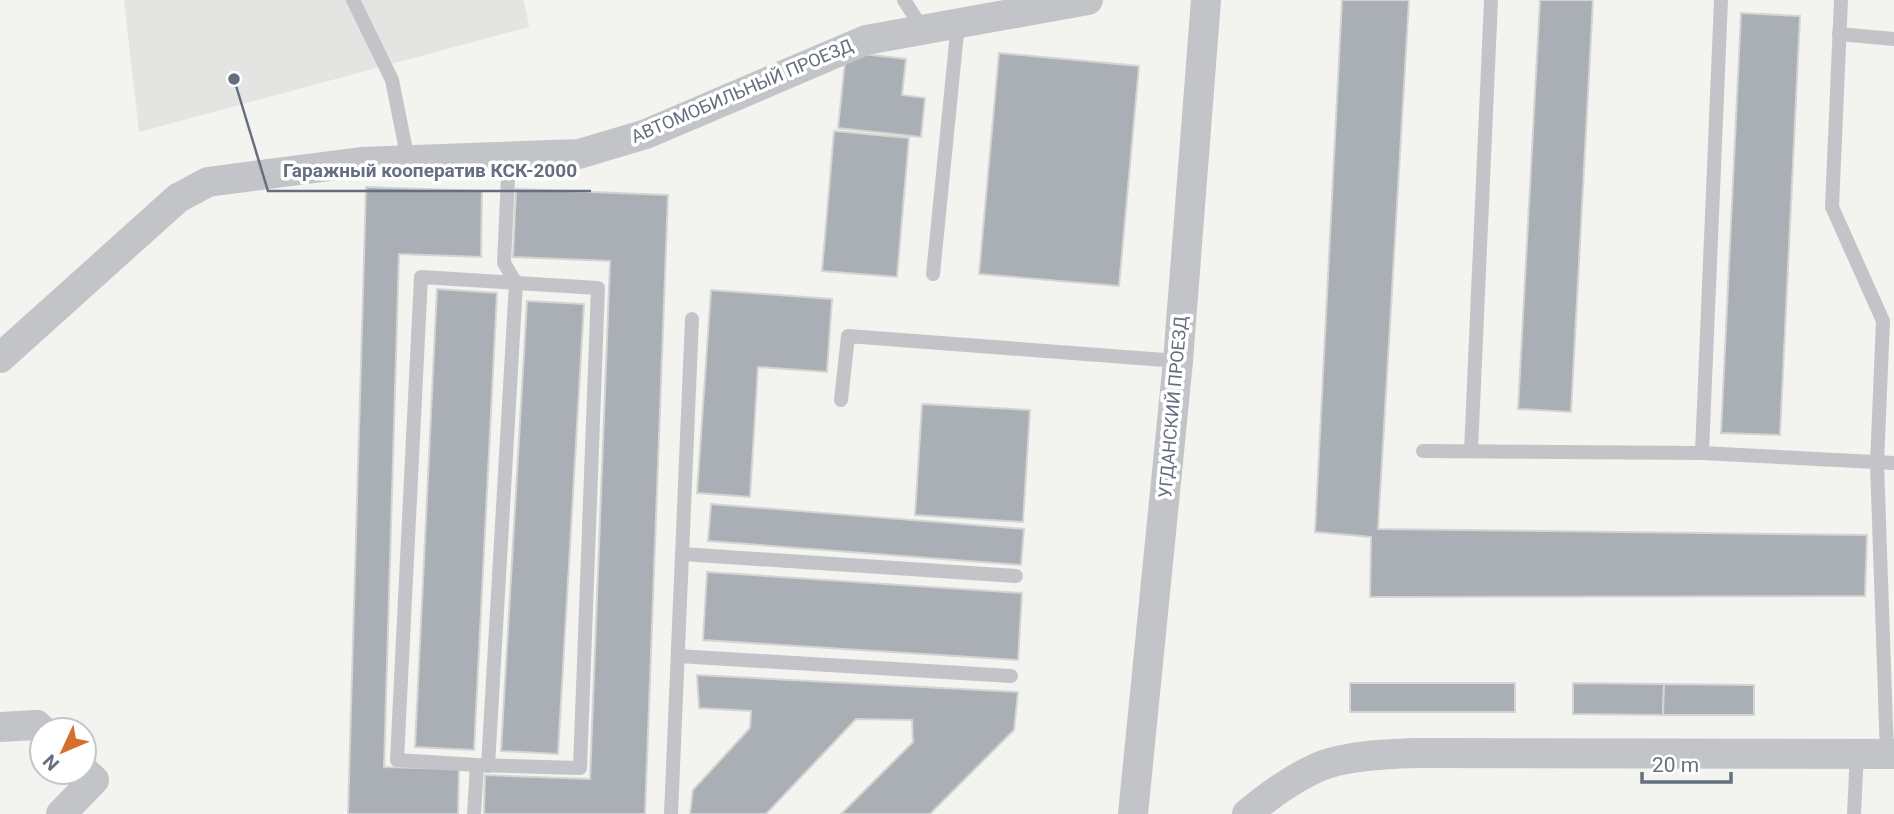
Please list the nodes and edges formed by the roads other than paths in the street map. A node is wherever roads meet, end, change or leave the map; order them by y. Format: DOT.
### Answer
graph roads {
  1 [pos="353,0"];
  2 [pos="904,0"];
  3 [pos="1088,0"];
  4 [pos="1206,0"];
  5 [pos="1491,0"];
  6 [pos="1721,0"];
  7 [pos="1841,0"];
  8 [pos="958,23"];
  9 [pos="923,30"];
  10 [pos="1839,34"];
  11 [pos="1894,39"];
  12 [pos="509,156"];
  13 [pos="408,160"];
  14 [pos="933,274"];
  15 [pos="516,283"];
  16 [pos="692,319"];
  17 [pos="0,358"];
  18 [pos="1178,361"];
  19 [pos="841,400"];
  20 [pos="1423,451"];
  21 [pos="1471,451"];
  22 [pos="1702,453"];
  23 [pos="1877,463"];
  24 [pos="1894,463"];
  25 [pos="682,554"];
  26 [pos="1016,576"];
  27 [pos="678,656"];
  28 [pos="1011,676"];
  29 [pos="1857,753"];
  30 [pos="1890,754"];
  31 [pos="482,766"];
  32 [pos="88,786"];
  33 [pos="61,814"];
  34 [pos="474,814"];
  35 [pos="671,814"];
  36 [pos="1133,814"];
  37 [pos="1247,814"];
  38 [pos="1854,814"];
  1 -- 13 [label="lane"];
  2 -- 9 [label="lane"];
  3 -- 8 [label="street, АВТОМОБИЛЬНЫЙ ПРОЕЗД"];
  4 -- 18 [label="street, УГДАНСКИЙ ПРОЕЗД"];
  5 -- 21 [label="lane"];
  6 -- 22 [label="lane"];
  7 -- 10 [label="lane"];
  8 -- 9 [label="street, АВТОМОБИЛЬНЫЙ ПРОЕЗД"];
  8 -- 14 [label="lane"];
  9 -- 12 [label="street, АВТОМОБИЛЬНЫЙ ПРОЕЗД"];
  10 -- 11 [label="lane"];
  10 -- 23 [label="lane"];
  12 -- 13 [label="street, АВТОМОБИЛЬНЫЙ ПРОЕЗД"];
  12 -- 15 [label="lane"];
  13 -- 17 [label="street, АВТОМОБИЛЬНЫЙ ПРОЕЗД"];
  15 -- 31 [label="lane"];
  15 -- 31 [label="lane"];
  15 -- 31 [label="lane"];
  16 -- 25 [label="lane"];
  18 -- 19 [label="lane"];
  18 -- 36 [label="street, УГДАНСКИЙ ПРОЕЗД"];
  20 -- 21 [label="lane"];
  21 -- 22 [label="lane"];
  22 -- 23 [label="lane"];
  23 -- 24 [label="lane"];
  23 -- 30 [label="lane"];
  25 -- 26 [label="lane"];
  25 -- 27 [label="lane"];
  27 -- 28 [label="lane"];
  27 -- 35 [label="lane"];
  29 -- 30 [label="street"];
  29 -- 37 [label="street"];
  29 -- 38 [label="lane"];
  31 -- 34 [label="lane"];
  32 -- 33 [label="street"];
}
